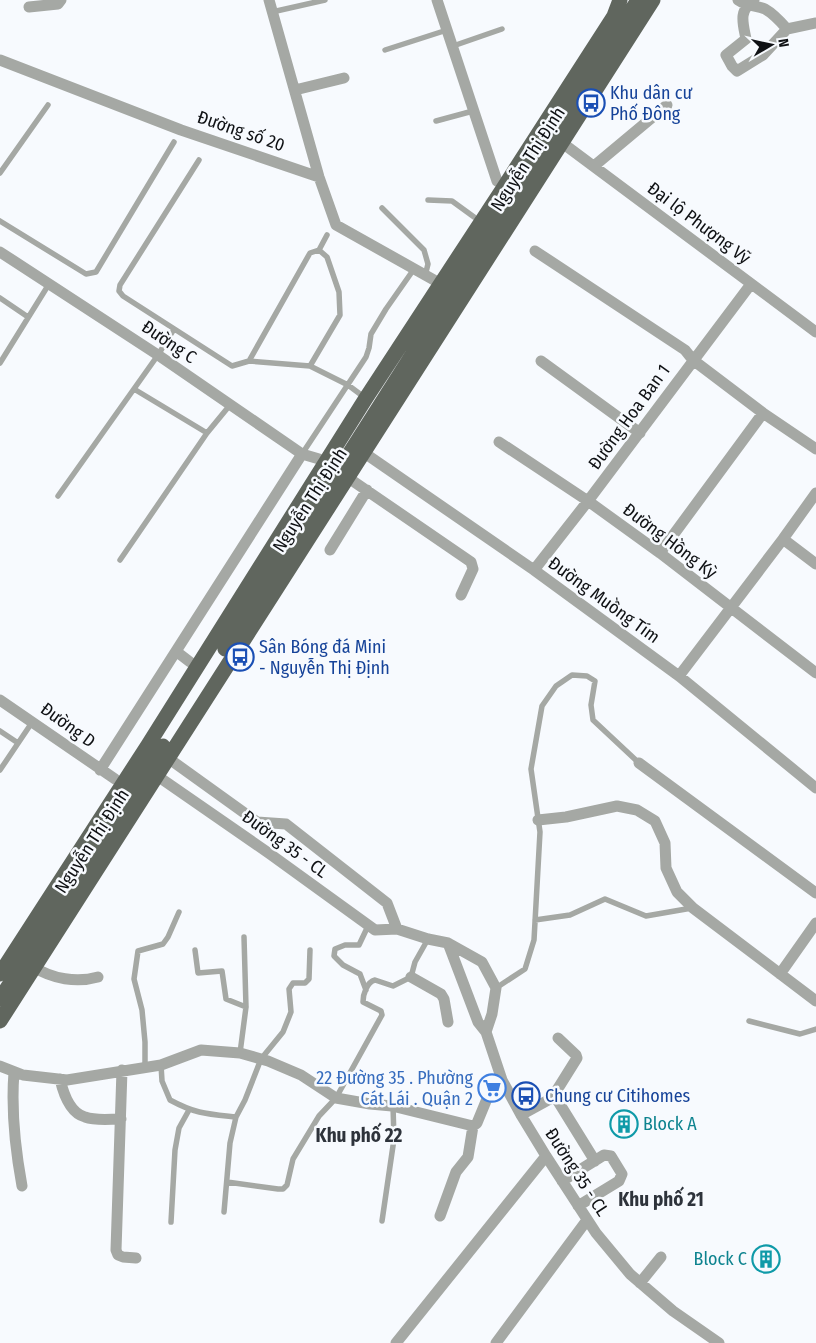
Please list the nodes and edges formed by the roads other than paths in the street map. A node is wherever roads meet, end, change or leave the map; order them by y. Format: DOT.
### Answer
graph roads {
  1 [pos="60,0"];
  2 [pos="268,0"];
  3 [pos="325,0"];
  4 [pos="437,0"];
  5 [pos="613,0"];
  6 [pos="620,0"];
  7 [pos="638,0"];
  8 [pos="653,0"];
  9 [pos="746,2"];
  10 [pos="29,8"];
  11 [pos="272,12"];
  12 [pos="816,23"];
  13 [pos="502,29"];
  14 [pos="787,29"];
  15 [pos="447,30"];
  16 [pos="452,46"];
  17 [pos="385,50"];
  18 [pos="0,60"];
  19 [pos="344,78"];
  20 [pos="295,90"];
  21 [pos="48,105"];
  22 [pos="667,105"];
  23 [pos="473,111"];
  24 [pos="436,121"];
  25 [pos="174,142"];
  26 [pos="561,142"];
  27 [pos="199,160"];
  28 [pos="594,166"];
  29 [pos="0,173"];
  30 [pos="318,177"];
  31 [pos="500,186"];
  32 [pos="428,200"];
  33 [pos="382,208"];
  34 [pos="474,217"];
  35 [pos="0,221"];
  36 [pos="327,235"];
  37 [pos="319,250"];
  38 [pos="534,251"];
  39 [pos="0,252"];
  40 [pos="414,269"];
  41 [pos="433,280"];
  42 [pos="49,284"];
  43 [pos="751,284"];
  44 [pos="0,298"];
  45 [pos="28,317"];
  46 [pos="174,330"];
  47 [pos="816,332"];
  48 [pos="158,355"];
  49 [pos="693,360"];
  50 [pos="250,361"];
  51 [pos="541,361"];
  52 [pos="0,363"];
  53 [pos="310,366"];
  54 [pos="348,385"];
  55 [pos="134,389"];
  56 [pos="363,396"];
  57 [pos="230,406"];
  58 [pos="763,413"];
  59 [pos="640,432"];
  60 [pos="207,433"];
  61 [pos="348,442"];
  62 [pos="500,442"];
  63 [pos="816,449"];
  64 [pos="302,454"];
  65 [pos="332,467"];
  66 [pos="367,490"];
  67 [pos="816,493"];
  68 [pos="58,496"];
  69 [pos="588,502"];
  70 [pos="783,540"];
  71 [pos="330,550"];
  72 [pos="660,553"];
  73 [pos="120,560"];
  74 [pos="816,564"];
  75 [pos="534,570"];
  76 [pos="461,594"];
  77 [pos="730,608"];
  78 [pos="176,652"];
  79 [pos="190,662"];
  80 [pos="816,673"];
  81 [pos="679,676"];
  82 [pos="0,700"];
  83 [pos="33,721"];
  84 [pos="0,731"];
  85 [pos="18,743"];
  86 [pos="154,748"];
  87 [pos="638,763"];
  88 [pos="142,766"];
  89 [pos="0,770"];
  90 [pos="100,770"];
  91 [pos="115,779"];
  92 [pos="816,788"];
  93 [pos="538,820"];
  94 [pos="816,893"];
  95 [pos="693,908"];
  96 [pos="179,912"];
  97 [pos="535,920"];
  98 [pos="816,923"];
  99 [pos="368,926"];
  100 [pos="397,929"];
  101 [pos="244,937"];
  102 [pos="428,939"];
  103 [pos="448,943"];
  104 [pos="195,950"];
  105 [pos="310,950"];
  106 [pos="0,956"];
  107 [pos="34,967"];
  108 [pos="0,974"];
  109 [pos="780,974"];
  110 [pos="98,977"];
  111 [pos="412,977"];
  112 [pos="496,988"];
  113 [pos="366,990"];
  114 [pos="0,999"];
  115 [pos="816,1001"];
  116 [pos="246,1007"];
  117 [pos="749,1020"];
  118 [pos="0,1021"];
  119 [pos="448,1022"];
  120 [pos="816,1029"];
  121 [pos="486,1032"];
  122 [pos="558,1038"];
  123 [pos="240,1053"];
  124 [pos="260,1059"];
  125 [pos="161,1065"];
  126 [pos="0,1066"];
  127 [pos="145,1067"];
  128 [pos="122,1070"];
  129 [pos="14,1072"];
  130 [pos="60,1079"];
  131 [pos="502,1080"];
  132 [pos="336,1098"];
  133 [pos="552,1098"];
  134 [pos="393,1106"];
  135 [pos="189,1110"];
  136 [pos="521,1115"];
  137 [pos="236,1117"];
  138 [pos="121,1119"];
  139 [pos="473,1126"];
  140 [pos="546,1156"];
  141 [pos="595,1161"];
  142 [pos="562,1181"];
  143 [pos="227,1182"];
  144 [pos="22,1186"];
  145 [pos="578,1206"];
  146 [pos="224,1212"];
  147 [pos="440,1216"];
  148 [pos="587,1220"];
  149 [pos="382,1221"];
  150 [pos="171,1222"];
  151 [pos="661,1257"];
  152 [pos="136,1258"];
  153 [pos="640,1283"];
  154 [pos="396,1343"];
  155 [pos="496,1343"];
  156 [pos="719,1343"];
  1 -- 10 [label="street"];
  2 -- 11 [label="street"];
  3 -- 11 [label="lane"];
  4 -- 15 [label="street"];
  5 -- 31 [label="main road, Nguyễn Thị Định"];
  6 -- 31 [label="main road, Nguyễn Thị Định"];
  7 -- 61 [label="main road, Nguyễn Thị Định"];
  8 -- 26 [label="main road, Nguyễn Thị Định"];
  9 -- 14 [label="street"];
  9 -- 14 [label="street"];
  11 -- 20 [label="street"];
  12 -- 14 [label="street"];
  13 -- 16 [label="lane"];
  15 -- 16 [label="street"];
  15 -- 17 [label="lane"];
  16 -- 23 [label="street"];
  18 -- 30 [label="street, Đường số 20"];
  19 -- 20 [label="street"];
  20 -- 30 [label="street"];
  21 -- 29 [label="lane"];
  22 -- 28 [label="street"];
  23 -- 24 [label="lane"];
  23 -- 31 [label="street"];
  25 -- 35 [label="lane"];
  26 -- 28 [label="street, Đại lộ Phượng Vỹ"];
  26 -- 61 [label="main road, Nguyễn Thị Định"];
  27 -- 46 [label="lane"];
  28 -- 43 [label="street, Đại lộ Phượng Vỹ"];
  30 -- 40 [label="street"];
  31 -- 34 [label="main road, Nguyễn Thị Định"];
  31 -- 41 [label="main road, Nguyễn Thị Định"];
  32 -- 34 [label="lane"];
  33 -- 41 [label="lane"];
  34 -- 41 [label="main road, Nguyễn Thị Định"];
  36 -- 37 [label="lane"];
  37 -- 50 [label="lane"];
  37 -- 53 [label="lane"];
  38 -- 49 [label="street"];
  39 -- 42 [label="street, Đường C"];
  40 -- 41 [label="street"];
  40 -- 54 [label="lane"];
  41 -- 56 [label="main road, Nguyễn Thị Định"];
  42 -- 45 [label="lane"];
  42 -- 48 [label="street, Đường C"];
  43 -- 47 [label="street, Đại lộ Phượng Vỹ"];
  43 -- 49 [label="street, Đường Hoa Ban 1"];
  44 -- 45 [label="lane"];
  45 -- 52 [label="lane"];
  46 -- 48 [label="lane"];
  46 -- 50 [label="lane"];
  48 -- 55 [label="lane"];
  48 -- 57 [label="street, Đường C"];
  49 -- 58 [label="street"];
  49 -- 59 [label="street, Đường Hoa Ban 1"];
  50 -- 53 [label="lane"];
  51 -- 59 [label="street"];
  53 -- 54 [label="lane"];
  54 -- 56 [label="lane"];
  54 -- 64 [label="lane"];
  55 -- 60 [label="lane"];
  55 -- 68 [label="lane"];
  56 -- 61 [label="main road, Nguyễn Thị Định"];
  57 -- 60 [label="lane"];
  57 -- 64 [label="street, Đường C"];
  58 -- 63 [label="street"];
  58 -- 72 [label="street"];
  59 -- 69 [label="street, Đường Hoa Ban 1"];
  60 -- 73 [label="lane"];
  61 -- 65 [label="main road, Nguyễn Thị Định"];
  61 -- 65 [label="main road, Nguyễn Thị Định"];
  61 -- 75 [label="street, Đường Muồng Tím"];
  62 -- 69 [label="street, Đường Hồng Kỳ"];
  64 -- 65 [label="street, Đường C"];
  64 -- 78 [label="street"];
  65 -- 66 [label="street, Đường C"];
  65 -- 79 [label="main road, Nguyễn Thị Định"];
  65 -- 86 [label="main road, Nguyễn Thị Định"];
  65 -- 86 [label="main road, Nguyễn Thị Định"];
  66 -- 71 [label="street"];
  66 -- 76 [label="street, Đường C"];
  67 -- 70 [label="street"];
  69 -- 72 [label="street, Đường Hồng Kỳ"];
  69 -- 75 [label="street, Đường Hoa Ban 1"];
  70 -- 74 [label="street"];
  70 -- 77 [label="street"];
  72 -- 77 [label="street, Đường Hồng Kỳ"];
  75 -- 81 [label="street, Đường Muồng Tím"];
  77 -- 80 [label="street, Đường Hồng Kỳ"];
  77 -- 81 [label="street"];
  78 -- 79 [label="street"];
  78 -- 90 [label="street"];
  79 -- 86 [label="main road, Nguyễn Thị Định"];
  81 -- 92 [label="street, Đường Muồng Tím"];
  82 -- 83 [label="street, Đường D"];
  83 -- 85 [label="lane"];
  83 -- 90 [label="street, Đường D"];
  84 -- 85 [label="lane"];
  85 -- 89 [label="lane"];
  86 -- 88 [label="main road, Nguyễn Thị Định"];
  86 -- 88 [label="main road, Nguyễn Thị Định"];
  86 -- 100 [label="street, Đường 35 - CL"];
  87 -- 93 [label="lane"];
  87 -- 94 [label="street"];
  88 -- 91 [label="main road, Nguyễn Thị Định"];
  88 -- 99 [label="street, Đường 35 - CL"];
  88 -- 107 [label="main road, Nguyễn Thị Định"];
  88 -- 108 [label="main road, Nguyễn Thị Định"];
  88 -- 114 [label="main road, Nguyễn Thị Định"];
  90 -- 91 [label="street, Đường D"];
  91 -- 106 [label="main road, Nguyễn Thị Định"];
  93 -- 95 [label="street"];
  93 -- 97 [label="lane"];
  95 -- 97 [label="lane"];
  95 -- 109 [label="street"];
  96 -- 127 [label="lane"];
  97 -- 112 [label="lane"];
  98 -- 109 [label="street"];
  99 -- 100 [label="street, Đường 35 - CL"];
  99 -- 113 [label="lane"];
  100 -- 102 [label="street, Đường 35 - CL"];
  101 -- 116 [label="lane"];
  102 -- 103 [label="street, Đường 35 - CL"];
  102 -- 111 [label="lane"];
  103 -- 112 [label="street, Đường 35 - CL"];
  103 -- 121 [label="street, Đường 35 - CL"];
  104 -- 116 [label="lane"];
  105 -- 124 [label="lane"];
  107 -- 110 [label="street"];
  107 -- 118 [label="main road, Nguyễn Thị Định"];
  109 -- 115 [label="street"];
  111 -- 113 [label="lane"];
  111 -- 119 [label="street"];
  112 -- 121 [label="street"];
  113 -- 132 [label="lane"];
  116 -- 123 [label="lane"];
  117 -- 120 [label="lane"];
  121 -- 131 [label="street, Đường 35 - CL"];
  122 -- 133 [label="street"];
  123 -- 124 [label="street"];
  123 -- 125 [label="street"];
  124 -- 132 [label="street"];
  124 -- 137 [label="lane"];
  125 -- 127 [label="street"];
  125 -- 135 [label="lane"];
  126 -- 129 [label="street"];
  127 -- 128 [label="street"];
  128 -- 130 [label="street"];
  128 -- 138 [label="street"];
  129 -- 130 [label="street"];
  129 -- 144 [label="street"];
  130 -- 138 [label="street"];
  131 -- 136 [label="street, Đường 35 - CL"];
  131 -- 139 [label="street"];
  132 -- 134 [label="street"];
  132 -- 143 [label="lane"];
  133 -- 136 [label="street"];
  133 -- 141 [label="street"];
  134 -- 139 [label="street"];
  134 -- 149 [label="lane"];
  135 -- 137 [label="lane"];
  135 -- 150 [label="lane"];
  136 -- 140 [label="street, Đường 35 - CL"];
  137 -- 143 [label="lane"];
  138 -- 152 [label="street"];
  139 -- 147 [label="street"];
  140 -- 142 [label="street, Đường 35 - CL"];
  140 -- 154 [label="street"];
  141 -- 142 [label="street"];
  141 -- 145 [label="street"];
  142 -- 145 [label="street, Đường 35 - CL"];
  143 -- 146 [label="lane"];
  145 -- 148 [label="street, Đường 35 - CL"];
  148 -- 153 [label="street, Đường 35 - CL"];
  148 -- 155 [label="street"];
  151 -- 153 [label="street"];
  153 -- 156 [label="street, Đường 35 - CL"];
}
